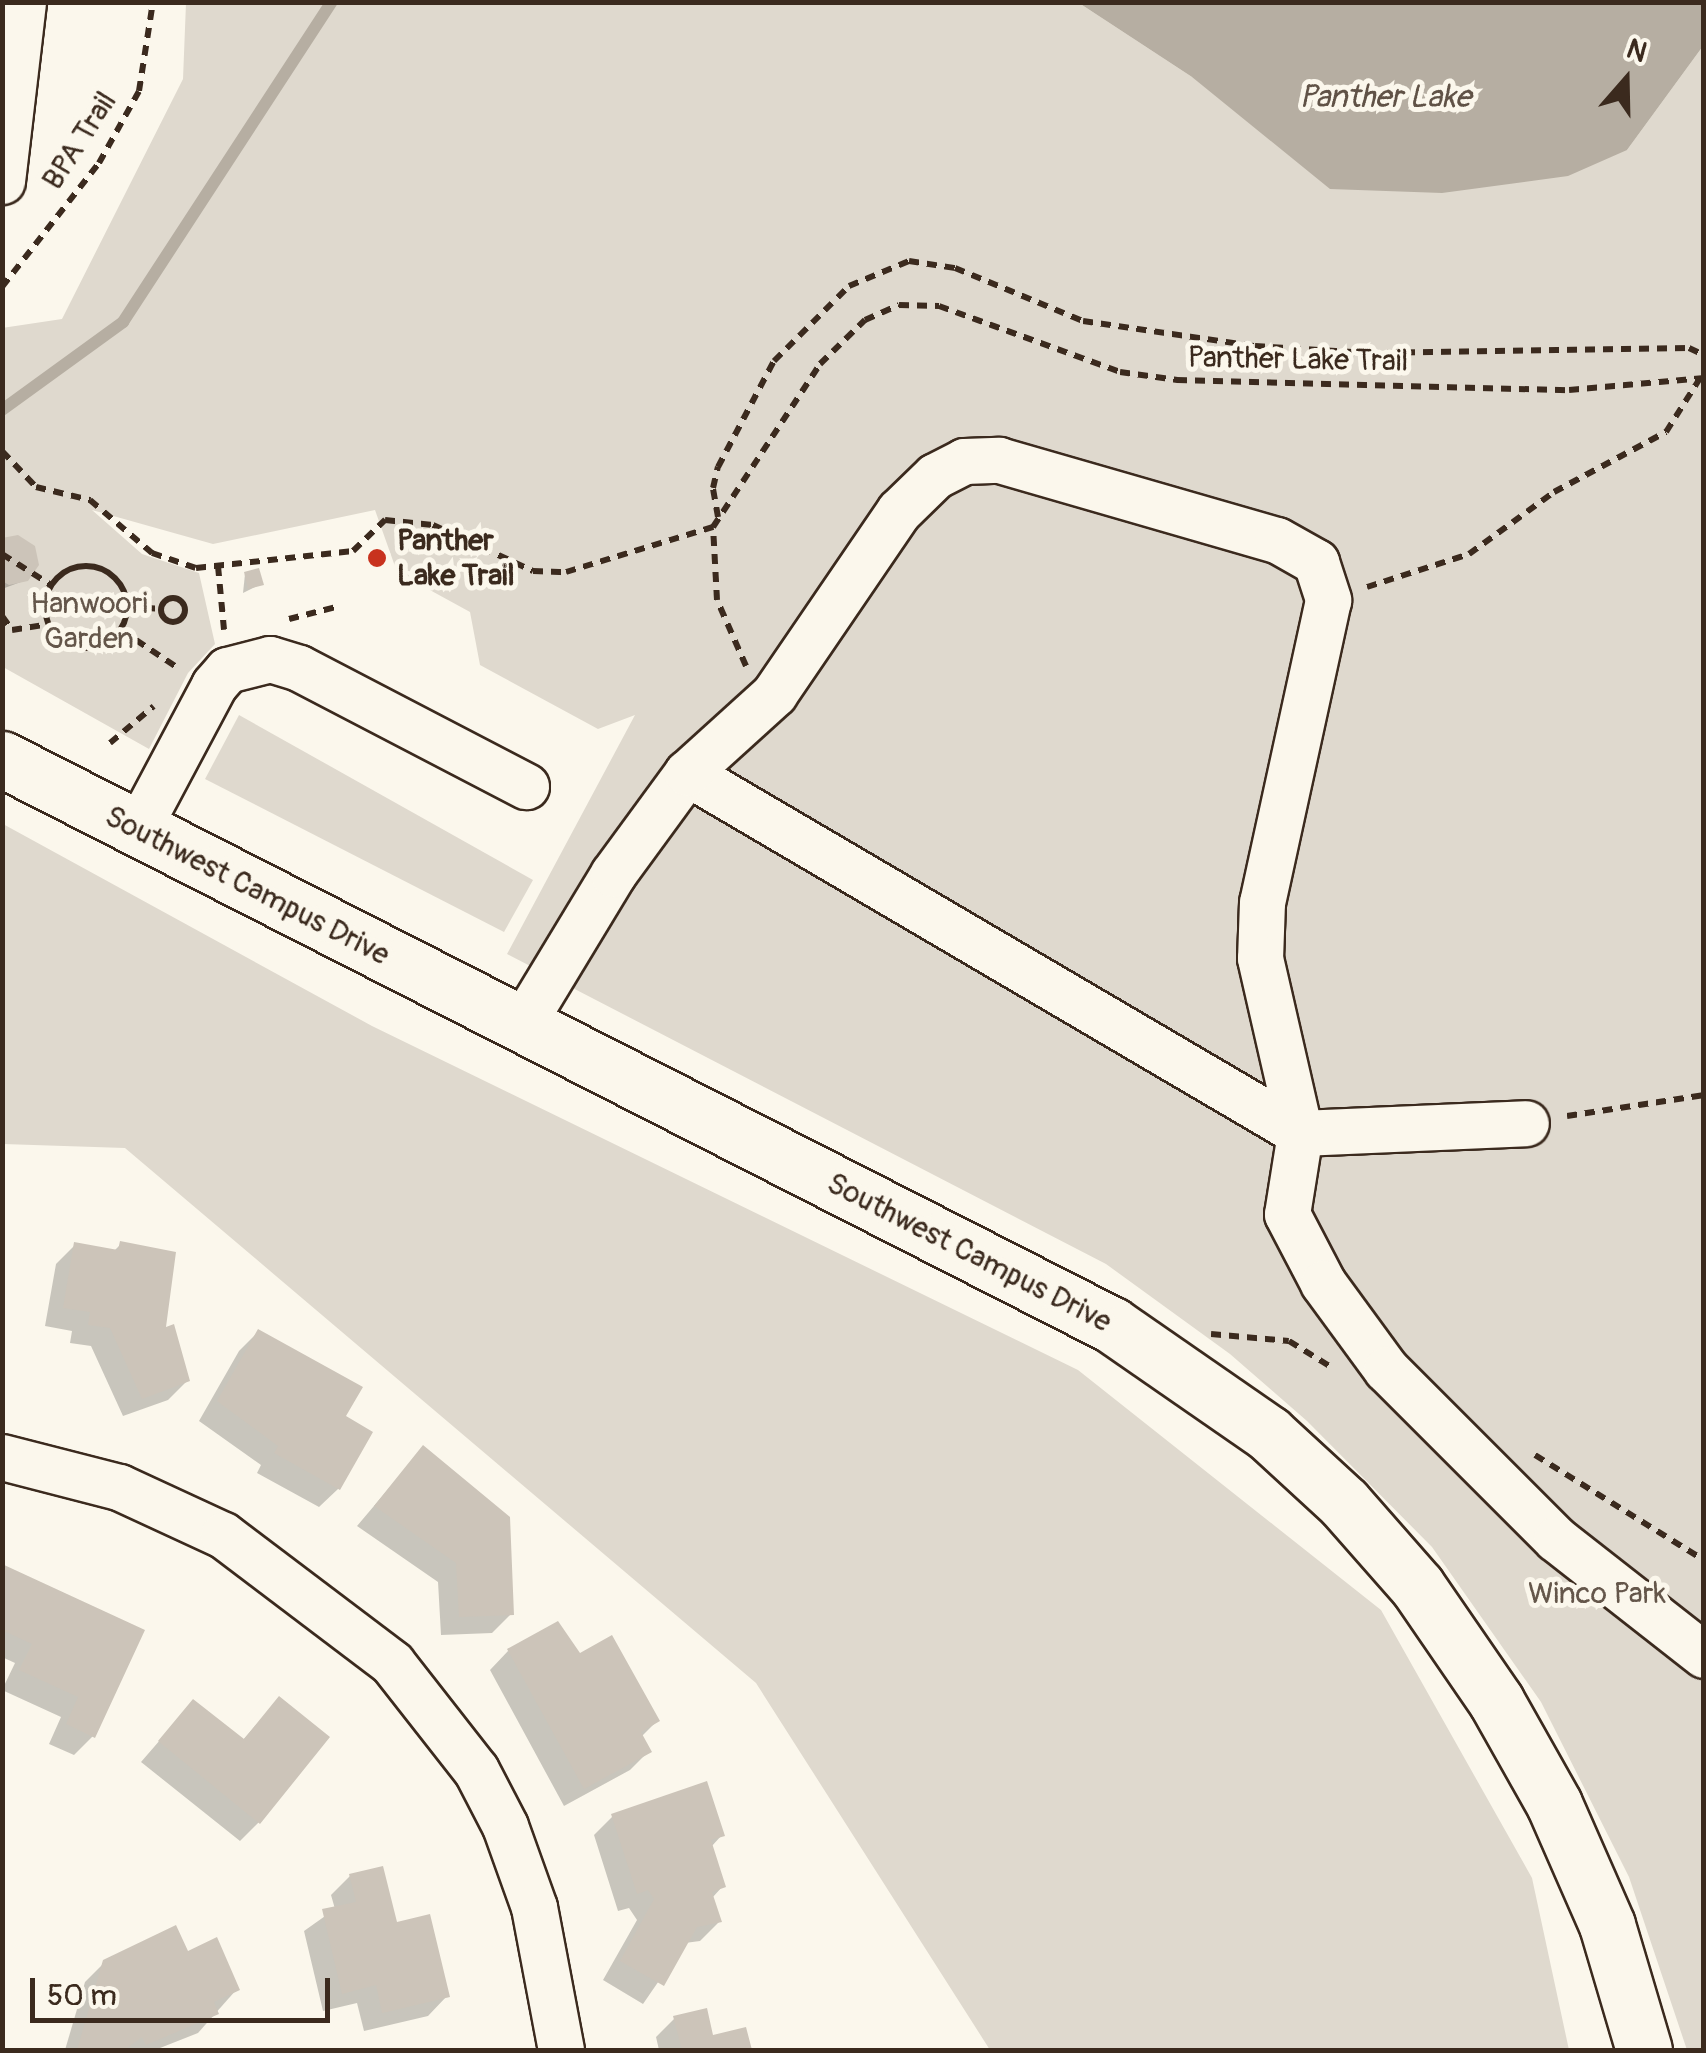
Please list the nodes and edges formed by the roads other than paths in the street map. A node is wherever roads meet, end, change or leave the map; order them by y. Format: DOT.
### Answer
graph roads {
  1 [pos="23,2"];
  2 [pos="2,180"];
  3 [pos="2,759"];
  4 [pos="687,773"];
  5 [pos="526,786"];
  6 [pos="137,830"];
  7 [pos="522,1026"];
  8 [pos="1526,1123"];
  9 [pos="1300,1133"];
  10 [pos="2,1457"];
  11 [pos="1704,1655"];
  12 [pos="561,2050"];
  13 [pos="1644,2050"];
  1 -- 2 [label="street"];
  3 -- 6 [label="main road, Southwest Campus Drive"];
  4 -- 7 [label="street"];
  4 -- 9 [label="street"];
  4 -- 9 [label="street"];
  5 -- 6 [label="street"];
  6 -- 7 [label="main road, Southwest Campus Drive"];
  7 -- 13 [label="main road, Southwest Campus Drive"];
  8 -- 9 [label="street"];
  9 -- 11 [label="street"];
  10 -- 12 [label="street"];
}
